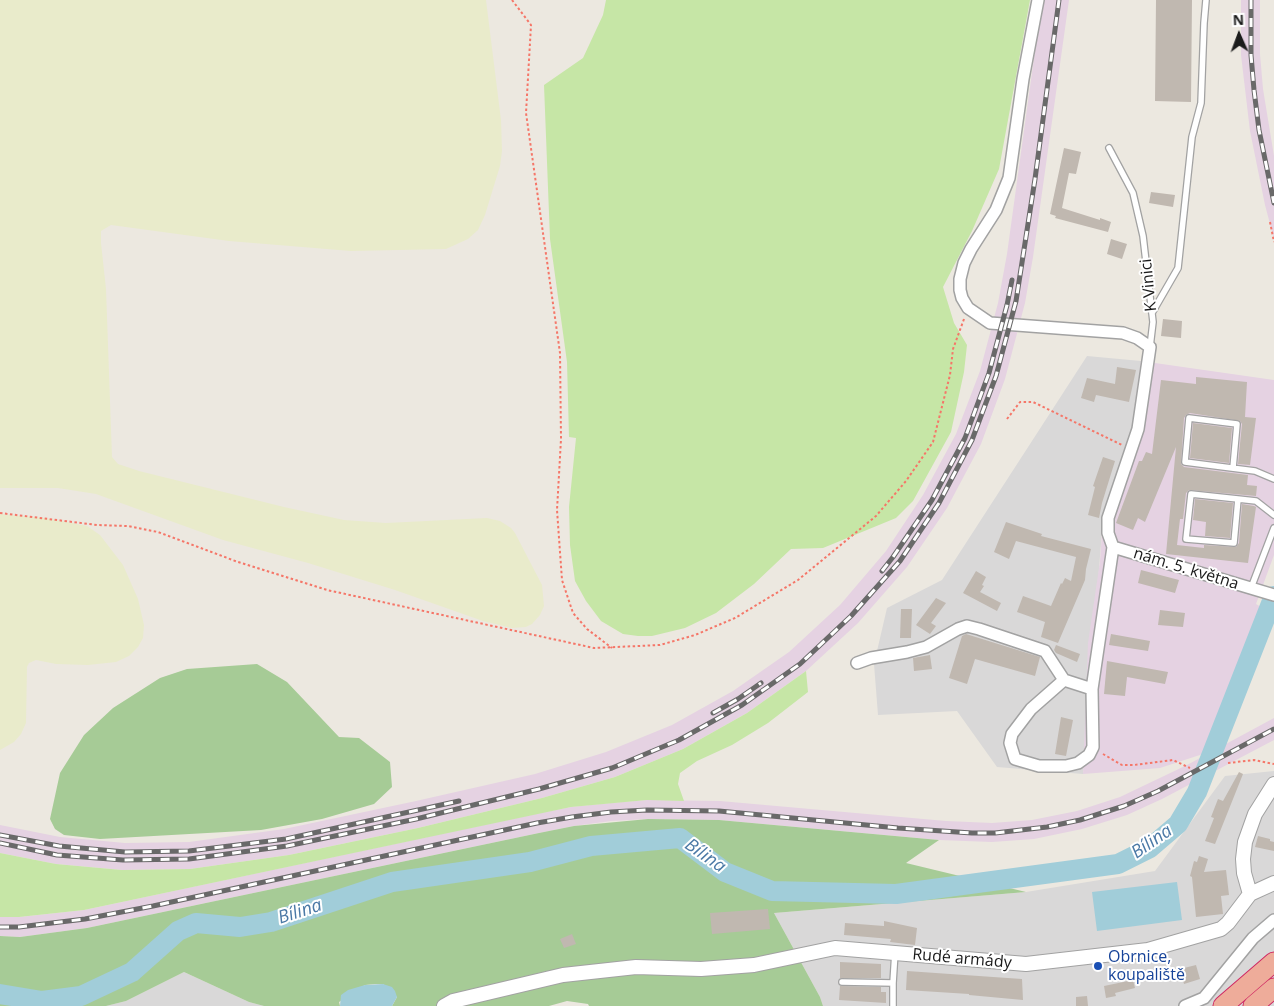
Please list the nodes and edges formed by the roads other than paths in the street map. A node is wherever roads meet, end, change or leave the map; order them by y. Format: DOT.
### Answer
graph roads {
  1 [pos="1038,0"];
  2 [pos="1206,0"];
  3 [pos="1109,148"];
  4 [pos="1152,313"];
  5 [pos="1150,347"];
  6 [pos="1138,429"];
  7 [pos="1233,468"];
  8 [pos="1274,479"];
  9 [pos="1238,500"];
  10 [pos="1274,515"];
  11 [pos="1274,528"];
  12 [pos="1113,547"];
  13 [pos="1255,590"];
  14 [pos="1274,595"];
  15 [pos="857,663"];
  16 [pos="1064,680"];
  17 [pos="1092,689"];
  18 [pos="1274,784"];
  19 [pos="1274,883"];
  20 [pos="1250,894"];
  21 [pos="1274,920"];
  22 [pos="895,952"];
  23 [pos="1274,962"];
  24 [pos="842,982"];
  25 [pos="893,983"];
  26 [pos="1274,988"];
  27 [pos="444,1006"];
  28 [pos="893,1006"];
  29 [pos="1185,1006"];
  30 [pos="1223,1006"];
  31 [pos="1253,1006"];
  1 -- 5 [label="street"];
  2 -- 4 [label="lane"];
  3 -- 4 [label="lane, K Vinici"];
  4 -- 5 [label="lane, K Vinici"];
  5 -- 6 [label="street, K Vinici"];
  6 -- 12 [label="street, nám. 5. května"];
  7 -- 7 [label="lane"];
  7 -- 8 [label="lane"];
  9 -- 9 [label="lane"];
  9 -- 10 [label="lane"];
  11 -- 13 [label="lane"];
  12 -- 13 [label="street, nám. 5. května"];
  12 -- 17 [label="street, nám. 5. května"];
  13 -- 14 [label="street, nám. 5. května"];
  15 -- 16 [label="street"];
  16 -- 17 [label="street"];
  16 -- 17 [label="street, nám. 5. května"];
  18 -- 20 [label="street"];
  19 -- 20 [label="street"];
  20 -- 22 [label="street, Rudé armády"];
  21 -- 29 [label="street"];
  22 -- 25 [label="lane"];
  22 -- 27 [label="street, Rudé armády"];
  23 -- 30 [label="highway"];
  24 -- 25 [label="lane"];
  25 -- 28 [label="lane"];
  26 -- 31 [label="highway"];
}
